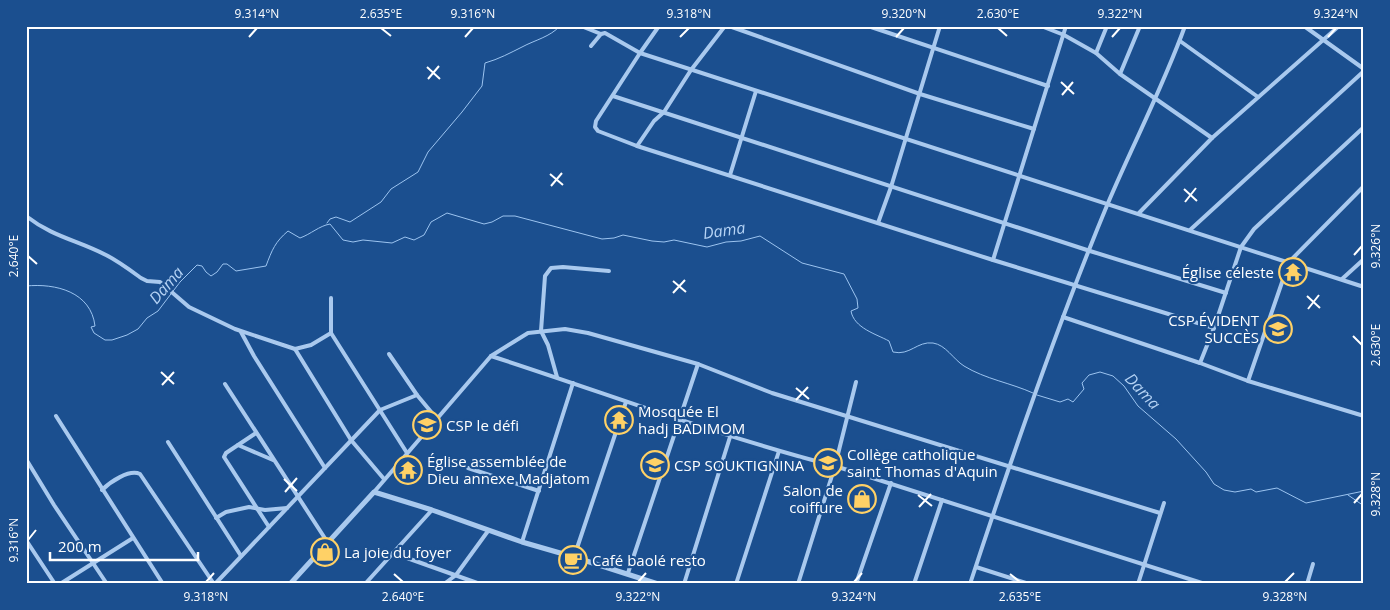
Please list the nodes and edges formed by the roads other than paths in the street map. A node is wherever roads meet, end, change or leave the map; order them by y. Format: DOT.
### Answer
graph roads {
  1 [pos="582,26"];
  2 [pos="659,26"];
  3 [pos="725,26"];
  4 [pos="729,26"];
  5 [pos="868,26"];
  6 [pos="888,26"];
  7 [pos="940,26"];
  8 [pos="1041,26"];
  9 [pos="1066,26"];
  10 [pos="1106,26"];
  11 [pos="1140,26"];
  12 [pos="1185,26"];
  13 [pos="1304,26"];
  14 [pos="1339,26"];
  15 [pos="886,32"];
  16 [pos="601,34"];
  17 [pos="1064,35"];
  18 [pos="1180,40"];
  19 [pos="1322,40"];
  20 [pos="590,46"];
  21 [pos="933,48"];
  22 [pos="640,53"];
  23 [pos="1096,53"];
  24 [pos="691,70"];
  25 [pos="1364,70"];
  26 [pos="1120,74"];
  27 [pos="1048,86"];
  28 [pos="756,91"];
  29 [pos="920,94"];
  30 [pos="613,96"];
  31 [pos="1258,97"];
  32 [pos="1155,98"];
  33 [pos="664,112"];
  34 [pos="1364,127"];
  35 [pos="1034,129"];
  36 [pos="741,137"];
  37 [pos="905,138"];
  38 [pos="1212,138"];
  39 [pos="637,146"];
  40 [pos="1020,175"];
  41 [pos="730,176"];
  42 [pos="1364,186"];
  43 [pos="891,187"];
  44 [pos="1108,203"];
  45 [pos="1139,213"];
  46 [pos="26,216"];
  47 [pos="878,223"];
  48 [pos="1004,223"];
  49 [pos="1190,230"];
  50 [pos="1241,246"];
  51 [pos="1090,251"];
  52 [pos="1364,258"];
  53 [pos="993,260"];
  54 [pos="1289,262"];
  55 [pos="609,271"];
  56 [pos="1342,280"];
  57 [pos="1075,286"];
  58 [pos="1364,286"];
  59 [pos="1226,293"];
  60 [pos="331,298"];
  61 [pos="1063,317"];
  62 [pos="1214,328"];
  63 [pos="240,331"];
  64 [pos="541,331"];
  65 [pos="331,333"];
  66 [pos="295,349"];
  67 [pos="389,354"];
  68 [pos="491,356"];
  69 [pos="1200,363"];
  70 [pos="698,364"];
  71 [pos="557,377"];
  72 [pos="1248,381"];
  73 [pos="856,382"];
  74 [pos="573,383"];
  75 [pos="225,384"];
  76 [pos="416,395"];
  77 [pos="626,402"];
  78 [pos="380,410"];
  79 [pos="848,415"];
  80 [pos="56,416"];
  81 [pos="1364,416"];
  82 [pos="437,419"];
  83 [pos="678,419"];
  84 [pos="256,434"];
  85 [pos="730,437"];
  86 [pos="351,440"];
  87 [pos="168,442"];
  88 [pos="238,446"];
  89 [pos="779,452"];
  90 [pos="407,453"];
  91 [pos="26,459"];
  92 [pos="273,460"];
  93 [pos="835,466"];
  94 [pos="1009,466"];
  95 [pos="325,468"];
  96 [pos="468,468"];
  97 [pos="384,479"];
  98 [pos="891,484"];
  99 [pos="102,490"];
  100 [pos="540,491"];
  101 [pos="374,492"];
  102 [pos="297,497"];
  103 [pos="942,500"];
  104 [pos="1164,503"];
  105 [pos="256,507"];
  106 [pos="287,508"];
  107 [pos="432,510"];
  108 [pos="1160,513"];
  109 [pos="994,516"];
  110 [pos="216,518"];
  111 [pos="269,527"];
  112 [pos="488,531"];
  113 [pos="133,538"];
  114 [pos="26,540"];
  115 [pos="522,542"];
  116 [pos="328,543"];
  117 [pos="393,553"];
  118 [pos="241,556"];
  119 [pos="574,557"];
  120 [pos="93,562"];
  121 [pos="1144,564"];
  122 [pos="1313,564"];
  123 [pos="976,567"];
  124 [pos="628,573"];
  125 [pos="456,575"];
  126 [pos="55,584"];
  127 [pos="60,584"];
  128 [pos="107,584"];
  129 [pos="163,584"];
  130 [pos="215,584"];
  131 [pos="290,584"];
  132 [pos="365,584"];
  133 [pos="444,584"];
  134 [pos="480,584"];
  135 [pos="658,584"];
  136 [pos="684,584"];
  137 [pos="736,584"];
  138 [pos="798,584"];
  139 [pos="856,584"];
  140 [pos="914,584"];
  141 [pos="970,584"];
  142 [pos="1029,584"];
  143 [pos="1138,584"];
  144 [pos="1206,584"];
  145 [pos="1307,584"];
  1 -- 16 [label="street"];
  2 -- 22 [label="street"];
  3 -- 24 [label="street"];
  4 -- 29 [label="street"];
  5 -- 15 [label="street"];
  6 -- 15 [label="street"];
  7 -- 21 [label="street"];
  8 -- 17 [label="street"];
  9 -- 17 [label="street"];
  10 -- 23 [label="street"];
  11 -- 26 [label="street"];
  12 -- 18 [label="street"];
  13 -- 19 [label="street"];
  14 -- 19 [label="street"];
  15 -- 21 [label="street"];
  16 -- 20 [label="street"];
  16 -- 22 [label="street"];
  17 -- 23 [label="street"];
  17 -- 27 [label="street"];
  18 -- 31 [label="street"];
  18 -- 32 [label="street"];
  19 -- 25 [label="street"];
  19 -- 31 [label="street"];
  21 -- 27 [label="street"];
  21 -- 29 [label="street"];
  22 -- 24 [label="street"];
  22 -- 30 [label="street"];
  23 -- 26 [label="street"];
  24 -- 28 [label="street"];
  24 -- 33 [label="street"];
  25 -- 49 [label="street"];
  26 -- 32 [label="street"];
  27 -- 35 [label="street"];
  28 -- 36 [label="street"];
  28 -- 37 [label="street"];
  29 -- 35 [label="street"];
  29 -- 37 [label="street"];
  30 -- 33 [label="street"];
  30 -- 39 [label="street"];
  31 -- 38 [label="street"];
  32 -- 38 [label="street"];
  32 -- 44 [label="street"];
  33 -- 36 [label="street"];
  33 -- 39 [label="street"];
  34 -- 50 [label="street"];
  35 -- 40 [label="street"];
  36 -- 41 [label="street"];
  36 -- 43 [label="street"];
  37 -- 40 [label="street"];
  37 -- 43 [label="street"];
  38 -- 45 [label="street"];
  39 -- 41 [label="street"];
  40 -- 44 [label="street"];
  40 -- 48 [label="street"];
  41 -- 47 [label="street"];
  42 -- 54 [label="street"];
  43 -- 47 [label="street"];
  43 -- 48 [label="street"];
  44 -- 45 [label="street"];
  44 -- 51 [label="street"];
  45 -- 49 [label="street"];
  46 -- 63 [label="street"];
  47 -- 53 [label="street"];
  48 -- 51 [label="street"];
  48 -- 53 [label="street"];
  49 -- 50 [label="street"];
  50 -- 54 [label="street"];
  50 -- 59 [label="street"];
  51 -- 57 [label="street"];
  51 -- 59 [label="street"];
  52 -- 56 [label="street"];
  53 -- 57 [label="street"];
  54 -- 56 [label="street"];
  54 -- 72 [label="street"];
  55 -- 64 [label="street"];
  56 -- 58 [label="street"];
  57 -- 61 [label="street"];
  57 -- 62 [label="street"];
  59 -- 62 [label="street"];
  60 -- 65 [label="street"];
  61 -- 69 [label="street"];
  61 -- 94 [label="street"];
  62 -- 69 [label="street"];
  63 -- 66 [label="street"];
  63 -- 95 [label="street"];
  64 -- 68 [label="street"];
  64 -- 70 [label="street"];
  64 -- 71 [label="street"];
  65 -- 66 [label="street"];
  65 -- 78 [label="street"];
  66 -- 86 [label="street"];
  67 -- 76 [label="street"];
  68 -- 71 [label="street"];
  68 -- 82 [label="street"];
  69 -- 72 [label="street"];
  70 -- 79 [label="street"];
  70 -- 83 [label="street"];
  71 -- 74 [label="street"];
  72 -- 81 [label="street"];
  73 -- 79 [label="street"];
  74 -- 77 [label="street"];
  74 -- 100 [label="street"];
  75 -- 84 [label="street"];
  76 -- 78 [label="street"];
  76 -- 82 [label="street"];
  77 -- 83 [label="street"];
  77 -- 119 [label="street"];
  78 -- 86 [label="street"];
  78 -- 90 [label="street"];
  79 -- 93 [label="street"];
  79 -- 94 [label="street"];
  80 -- 99 [label="street"];
  82 -- 90 [label="street"];
  83 -- 85 [label="street"];
  83 -- 124 [label="street"];
  84 -- 88 [label="street"];
  84 -- 92 [label="street"];
  85 -- 89 [label="street"];
  85 -- 136 [label="street"];
  86 -- 95 [label="street"];
  86 -- 97 [label="street"];
  87 -- 110 [label="street"];
  88 -- 92 [label="street"];
  88 -- 105 [label="street"];
  89 -- 93 [label="street"];
  89 -- 137 [label="street"];
  90 -- 97 [label="street"];
  91 -- 120 [label="street"];
  92 -- 102 [label="street"];
  93 -- 98 [label="street"];
  93 -- 138 [label="street"];
  94 -- 108 [label="street"];
  94 -- 109 [label="street"];
  95 -- 102 [label="street"];
  96 -- 100 [label="street"];
  97 -- 101 [label="street"];
  98 -- 103 [label="street"];
  98 -- 139 [label="street"];
  99 -- 113 [label="street"];
  99 -- 130 [label="street"];
  100 -- 115 [label="street"];
  101 -- 107 [label="street"];
  101 -- 116 [label="street"];
  102 -- 106 [label="street"];
  102 -- 116 [label="street"];
  103 -- 109 [label="street"];
  103 -- 140 [label="street"];
  104 -- 108 [label="street"];
  105 -- 106 [label="street"];
  105 -- 110 [label="street"];
  105 -- 111 [label="street"];
  106 -- 111 [label="street"];
  107 -- 112 [label="street"];
  107 -- 117 [label="street"];
  108 -- 121 [label="street"];
  109 -- 121 [label="street"];
  109 -- 123 [label="street"];
  110 -- 118 [label="street"];
  111 -- 118 [label="street"];
  112 -- 115 [label="street"];
  112 -- 125 [label="street"];
  113 -- 120 [label="street"];
  113 -- 129 [label="street"];
  114 -- 126 [label="street"];
  115 -- 119 [label="street"];
  116 -- 131 [label="street"];
  117 -- 125 [label="street"];
  117 -- 132 [label="street"];
  118 -- 130 [label="street"];
  119 -- 124 [label="street"];
  120 -- 127 [label="street"];
  120 -- 128 [label="street"];
  121 -- 143 [label="street"];
  121 -- 144 [label="street"];
  122 -- 145 [label="street"];
  123 -- 141 [label="street"];
  123 -- 142 [label="street"];
  124 -- 135 [label="street"];
  125 -- 133 [label="street"];
  125 -- 134 [label="street"];
}
